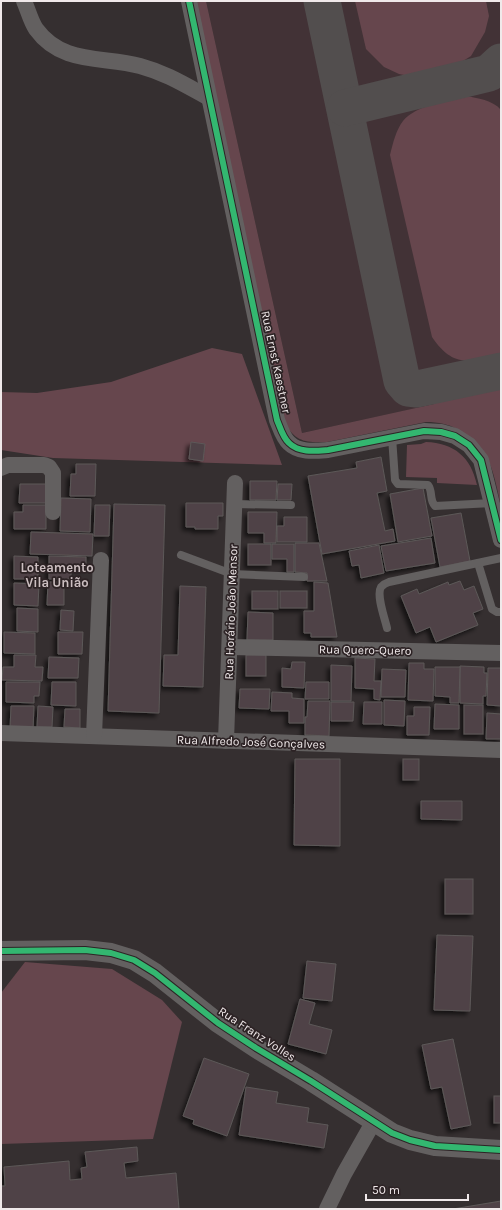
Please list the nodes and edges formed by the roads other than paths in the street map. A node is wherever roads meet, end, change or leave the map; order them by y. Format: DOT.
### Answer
graph roads {
  1 [pos="24,1"];
  2 [pos="189,1"];
  3 [pos="209,98"];
  4 [pos="392,437"];
  5 [pos="1,468"];
  6 [pos="235,483"];
  7 [pos="492,503"];
  8 [pos="234,504"];
  9 [pos="291,505"];
  10 [pos="54,512"];
  11 [pos="501,540"];
  12 [pos="181,555"];
  13 [pos="501,558"];
  14 [pos="101,560"];
  15 [pos="478,563"];
  16 [pos="232,574"];
  17 [pos="304,577"];
  18 [pos="501,612"];
  19 [pos="387,628"];
  20 [pos="230,647"];
  21 [pos="501,653"];
  22 [pos="1,733"];
  23 [pos="94,736"];
  24 [pos="226,741"];
  25 [pos="501,750"];
  26 [pos="1,951"];
  27 [pos="374,1121"];
  28 [pos="501,1150"];
  29 [pos="327,1209"];
  1 -- 3 [label="street"];
  2 -- 3 [label="street, Rua Ernst Kaestner"];
  3 -- 4 [label="street, Rua Ernst Kaestner"];
  4 -- 7 [label="street, Rua Ernst Kaestner"];
  4 -- 7 [label="lane"];
  5 -- 10 [label="street"];
  6 -- 8 [label="street, Rua Horário João Mensor"];
  7 -- 11 [label="street, Rua Ernst Kaestner"];
  8 -- 9 [label="lane"];
  8 -- 16 [label="street, Rua Horário João Mensor"];
  12 -- 16 [label="lane"];
  13 -- 15 [label="lane"];
  14 -- 23 [label="street"];
  15 -- 18 [label="lane"];
  15 -- 19 [label="lane"];
  16 -- 17 [label="lane"];
  16 -- 20 [label="street, Rua Horário João Mensor"];
  20 -- 21 [label="street, Rua Quero-Quero"];
  20 -- 24 [label="street, Rua Horário João Mensor"];
  22 -- 23 [label="street, Rua Alfredo José Gonçalves"];
  23 -- 24 [label="street, Rua Alfredo José Gonçalves"];
  24 -- 25 [label="street, Rua Alfredo José Gonçalves"];
  26 -- 27 [label="street, Rua Franz Volles"];
  27 -- 28 [label="street, Rua Franz Volles"];
  27 -- 29 [label="street"];
}
